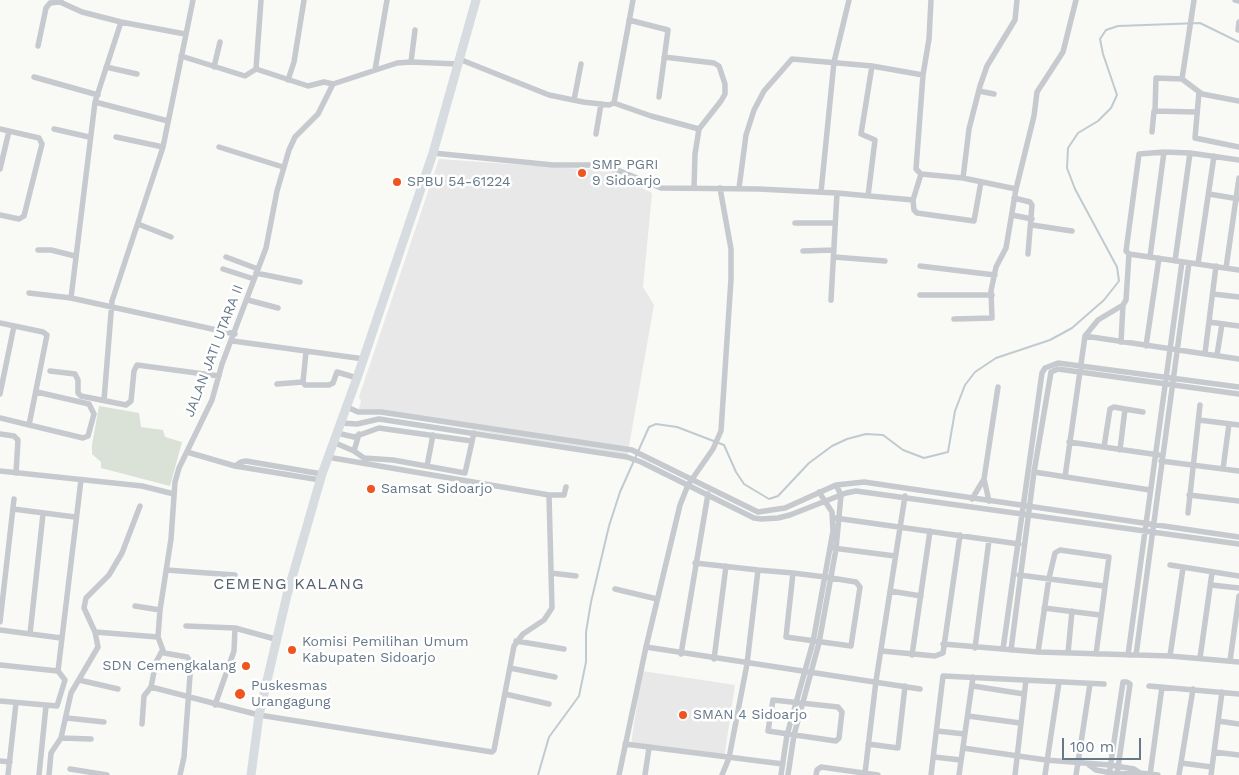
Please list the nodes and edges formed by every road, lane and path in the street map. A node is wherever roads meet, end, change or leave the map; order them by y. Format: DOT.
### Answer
graph roads {
  1 [pos="194,0"];
  2 [pos="261,0"];
  3 [pos="304,0"];
  4 [pos="388,0"];
  5 [pos="476,0"];
  6 [pos="633,0"];
  7 [pos="849,0"];
  8 [pos="931,0"];
  9 [pos="1017,0"];
  10 [pos="1076,0"];
  11 [pos="1194,0"];
  12 [pos="1235,0"];
  13 [pos="60,1"];
  14 [pos="1239,1"];
  15 [pos="629,20"];
  16 [pos="121,22"];
  17 [pos="1239,22"];
  18 [pos="415,30"];
  19 [pos="1238,30"];
  20 [pos="185,34"];
  21 [pos="220,42"];
  22 [pos="38,46"];
  23 [pos="181,56"];
  24 [pos="664,57"];
  25 [pos="412,62"];
  26 [pos="458,62"];
  27 [pos="834,62"];
  28 [pos="581,64"];
  29 [pos="872,66"];
  30 [pos="106,67"];
  31 [pos="214,67"];
  32 [pos="256,69"];
  33 [pos="375,70"];
  34 [pos="137,74"];
  35 [pos="923,75"];
  36 [pos="34,77"];
  37 [pos="1182,79"];
  38 [pos="288,80"];
  39 [pos="333,84"];
  40 [pos="979,91"];
  41 [pos="1199,92"];
  42 [pos="98,94"];
  43 [pos="994,94"];
  44 [pos="659,97"];
  45 [pos="574,100"];
  46 [pos="1239,101"];
  47 [pos="95,102"];
  48 [pos="614,103"];
  49 [pos="601,104"];
  50 [pos="1156,111"];
  51 [pos="1197,112"];
  52 [pos="168,121"];
  53 [pos="0,129"];
  54 [pos="54,129"];
  55 [pos="699,129"];
  56 [pos="9,131"];
  57 [pos="1152,132"];
  58 [pos="596,134"];
  59 [pos="116,136"];
  60 [pos="90,137"];
  61 [pos="163,147"];
  62 [pos="219,147"];
  63 [pos="1239,147"];
  64 [pos="1164,152"];
  65 [pos="433,153"];
  66 [pos="1190,153"];
  67 [pos="1214,156"];
  68 [pos="1239,160"];
  69 [pos="283,167"];
  70 [pos="0,169"];
  71 [pos="920,174"];
  72 [pos="963,178"];
  73 [pos="1239,178"];
  74 [pos="981,182"];
  75 [pos="694,188"];
  76 [pos="720,188"];
  77 [pos="739,188"];
  78 [pos="1016,190"];
  79 [pos="821,192"];
  80 [pos="837,193"];
  81 [pos="1209,194"];
  82 [pos="868,196"];
  83 [pos="1014,198"];
  84 [pos="1237,198"];
  85 [pos="913,200"];
  86 [pos="0,215"];
  87 [pos="1012,215"];
  88 [pos="795,222"];
  89 [pos="1032,222"];
  90 [pos="835,223"];
  91 [pos="138,224"];
  92 [pos="1072,231"];
  93 [pos="171,237"];
  94 [pos="38,250"];
  95 [pos="803,250"];
  96 [pos="834,254"];
  97 [pos="1028,254"];
  98 [pos="1128,254"];
  99 [pos="75,256"];
  100 [pos="226,257"];
  101 [pos="1150,257"];
  102 [pos="1159,258"];
  103 [pos="885,261"];
  104 [pos="1178,261"];
  105 [pos="1189,263"];
  106 [pos="1198,264"];
  107 [pos="920,266"];
  108 [pos="1216,266"];
  109 [pos="1226,268"];
  110 [pos="223,269"];
  111 [pos="1239,270"];
  112 [pos="256,274"];
  113 [pos="995,275"];
  114 [pos="300,282"];
  115 [pos="29,293"];
  116 [pos="920,294"];
  117 [pos="1213,294"];
  118 [pos="992,295"];
  119 [pos="1239,297"];
  120 [pos="71,298"];
  121 [pos="248,300"];
  122 [pos="831,300"];
  123 [pos="112,305"];
  124 [pos="1123,305"];
  125 [pos="278,308"];
  126 [pos="954,319"];
  127 [pos="1209,322"];
  128 [pos="0,323"];
  129 [pos="1222,324"];
  130 [pos="14,326"];
  131 [pos="1239,326"];
  132 [pos="235,334"];
  133 [pos="1085,336"];
  134 [pos="233,340"];
  135 [pos="1120,342"];
  136 [pos="1146,346"];
  137 [pos="1173,350"];
  138 [pos="306,352"];
  139 [pos="1205,353"];
  140 [pos="1218,355"];
  141 [pos="364,359"];
  142 [pos="1239,359"];
  143 [pos="1080,369"];
  144 [pos="50,371"];
  145 [pos="219,376"];
  146 [pos="357,378"];
  147 [pos="303,382"];
  148 [pos="1170,382"];
  149 [pos="277,384"];
  150 [pos="998,386"];
  151 [pos="1239,388"];
  152 [pos="37,392"];
  153 [pos="0,394"];
  154 [pos="1239,394"];
  155 [pos="104,400"];
  156 [pos="1200,405"];
  157 [pos="345,406"];
  158 [pos="1125,409"];
  159 [pos="1143,412"];
  160 [pos="0,418"];
  161 [pos="1198,420"];
  162 [pos="340,423"];
  163 [pos="29,424"];
  164 [pos="1229,424"];
  165 [pos="470,425"];
  166 [pos="1239,425"];
  167 [pos="513,431"];
  168 [pos="472,433"];
  169 [pos="0,434"];
  170 [pos="360,434"];
  171 [pos="433,435"];
  172 [pos="335,437"];
  173 [pos="512,438"];
  174 [pos="472,441"];
  175 [pos="1069,442"];
  176 [pos="606,446"];
  177 [pos="1104,447"];
  178 [pos="1120,450"];
  179 [pos="354,451"];
  180 [pos="187,452"];
  181 [pos="605,454"];
  182 [pos="1159,456"];
  183 [pos="328,457"];
  184 [pos="1192,465"];
  185 [pos="427,466"];
  186 [pos="1223,469"];
  187 [pos="0,472"];
  188 [pos="16,472"];
  189 [pos="1034,472"];
  190 [pos="1239,472"];
  191 [pos="321,477"];
  192 [pos="1064,477"];
  193 [pos="984,478"];
  194 [pos="692,479"];
  195 [pos="81,480"];
  196 [pos="688,485"];
  197 [pos="836,485"];
  198 [pos="566,487"];
  199 [pos="902,488"];
  200 [pos="914,490"];
  201 [pos="1150,490"];
  202 [pos="820,492"];
  203 [pos="174,494"];
  204 [pos="708,494"];
  205 [pos="549,495"];
  206 [pos="717,495"];
  207 [pos="841,495"];
  208 [pos="1189,495"];
  209 [pos="903,496"];
  210 [pos="913,497"];
  211 [pos="14,499"];
  212 [pos="972,499"];
  213 [pos="989,501"];
  214 [pos="825,502"];
  215 [pos="1239,502"];
  216 [pos="730,503"];
  217 [pos="140,506"];
  218 [pos="13,509"];
  219 [pos="1027,510"];
  220 [pos="1188,513"];
  221 [pos="44,514"];
  222 [pos="75,517"];
  223 [pos="837,518"];
  224 [pos="1149,524"];
  225 [pos="899,526"];
  226 [pos="930,531"];
  227 [pos="1148,532"];
  228 [pos="960,536"];
  229 [pos="1239,536"];
  230 [pos="989,540"];
  231 [pos="1019,544"];
  232 [pos="1239,544"];
  233 [pos="833,548"];
  234 [pos="895,556"];
  235 [pos="695,563"];
  236 [pos="726,566"];
  237 [pos="1170,566"];
  238 [pos="1183,568"];
  239 [pos="166,570"];
  240 [pos="758,570"];
  241 [pos="3,571"];
  242 [pos="551,573"];
  243 [pos="794,573"];
  244 [pos="1212,573"];
  245 [pos="1015,574"];
  246 [pos="235,575"];
  247 [pos="1022,575"];
  248 [pos="576,576"];
  249 [pos="1239,576"];
  250 [pos="828,577"];
  251 [pos="1049,578"];
  252 [pos="1211,585"];
  253 [pos="1104,586"];
  254 [pos="1239,588"];
  255 [pos="615,589"];
  256 [pos="890,591"];
  257 [pos="921,596"];
  258 [pos="1239,596"];
  259 [pos="657,599"];
  260 [pos="135,606"];
  261 [pos="1044,608"];
  262 [pos="160,610"];
  263 [pos="1072,611"];
  264 [pos="1100,614"];
  265 [pos="0,622"];
  266 [pos="186,626"];
  267 [pos="235,628"];
  268 [pos="0,630"];
  269 [pos="95,632"];
  270 [pos="30,634"];
  271 [pos="158,637"];
  272 [pos="61,638"];
  273 [pos="275,639"];
  274 [pos="516,641"];
  275 [pos="816,642"];
  276 [pos="943,644"];
  277 [pos="646,647"];
  278 [pos="975,648"];
  279 [pos="564,649"];
  280 [pos="1003,649"];
  281 [pos="1011,650"];
  282 [pos="162,651"];
  283 [pos="882,651"];
  284 [pos="1038,652"];
  285 [pos="1068,653"];
  286 [pos="680,654"];
  287 [pos="912,654"];
  288 [pos="1096,654"];
  289 [pos="1132,655"];
  290 [pos="1170,656"];
  291 [pos="1200,658"];
  292 [pos="714,659"];
  293 [pos="1230,661"];
  294 [pos="1239,662"];
  295 [pos="747,664"];
  296 [pos="0,665"];
  297 [pos="510,668"];
  298 [pos="58,671"];
  299 [pos="808,671"];
  300 [pos="555,676"];
  301 [pos="973,677"];
  302 [pos="79,680"];
  303 [pos="1026,680"];
  304 [pos="876,681"];
  305 [pos="1059,682"];
  306 [pos="1128,682"];
  307 [pos="1090,684"];
  308 [pos="1104,684"];
  309 [pos="905,686"];
  310 [pos="972,686"];
  311 [pos="1149,686"];
  312 [pos="151,687"];
  313 [pos="1162,688"];
  314 [pos="118,689"];
  315 [pos="1193,689"];
  316 [pos="920,690"];
  317 [pos="1222,692"];
  318 [pos="505,694"];
  319 [pos="1024,694"];
  320 [pos="1239,694"];
  321 [pos="189,698"];
  322 [pos="0,701"];
  323 [pos="16,703"];
  324 [pos="549,704"];
  325 [pos="799,704"];
  326 [pos="214,705"];
  327 [pos="46,706"];
  328 [pos="259,715"];
  329 [pos="968,716"];
  330 [pos="67,718"];
  331 [pos="1218,721"];
  332 [pos="104,722"];
  333 [pos="1020,723"];
  334 [pos="142,724"];
  335 [pos="1239,724"];
  336 [pos="937,731"];
  337 [pos="965,734"];
  338 [pos="787,735"];
  339 [pos="794,736"];
  340 [pos="61,738"];
  341 [pos="91,739"];
  342 [pos="625,744"];
  343 [pos="868,744"];
  344 [pos="648,748"];
  345 [pos="963,748"];
  346 [pos="1214,752"];
  347 [pos="1239,755"];
  348 [pos="1017,756"];
  349 [pos="934,757"];
  350 [pos="729,758"];
  351 [pos="961,760"];
  352 [pos="1046,760"];
  353 [pos="0,761"];
  354 [pos="10,762"];
  355 [pos="1181,762"];
  356 [pos="783,764"];
  357 [pos="1077,764"];
  358 [pos="1089,765"];
  359 [pos="1115,766"];
  360 [pos="1212,767"];
  361 [pos="70,769"];
  362 [pos="846,773"];
  363 [pos="865,773"];
  364 [pos="1140,773"];
  365 [pos="1114,774"];
  366 [pos="1150,774"];
  367 [pos="8,775"];
  368 [pos="39,775"];
  369 [pos="50,775"];
  370 [pos="107,775"];
  371 [pos="180,775"];
  372 [pos="251,775"];
  373 [pos="619,775"];
  374 [pos="645,775"];
  375 [pos="722,775"];
  376 [pos="781,775"];
  377 [pos="788,775"];
  378 [pos="816,775"];
  379 [pos="878,775"];
  380 [pos="931,775"];
  381 [pos="959,775"];
  382 [pos="1014,775"];
  383 [pos="1045,775"];
  384 [pos="1076,775"];
  385 [pos="1158,775"];
  386 [pos="1179,775"];
  387 [pos="1211,775"];
  1 -- 20 [label="street"];
  2 -- 32 [label="street"];
  3 -- 38 [label="street"];
  4 -- 33 [label="street"];
  5 -- 26 [label="main road"];
  6 -- 15 [label="street"];
  7 -- 27 [label="street"];
  8 -- 35 [label="street"];
  9 -- 40 [label="street"];
  10 -- 78 [label="street"];
  11 -- 37 [label="street"];
  12 -- 14 [label="street"];
  13 -- 16 [label="street"];
  13 -- 22 [label="street"];
  15 -- 24 [label="street"];
  15 -- 48 [label="street"];
  16 -- 20 [label="street"];
  16 -- 30 [label="street"];
  17 -- 19 [label="street"];
  18 -- 25 [label="street"];
  20 -- 23 [label="street"];
  21 -- 31 [label="street"];
  23 -- 31 [label="street"];
  23 -- 52 [label="street"];
  24 -- 44 [label="street"];
  24 -- 55 [label="street"];
  25 -- 26 [label="street"];
  25 -- 33 [label="street"];
  26 -- 45 [label="street"];
  26 -- 65 [label="main road"];
  27 -- 29 [label="street"];
  27 -- 77 [label="street"];
  27 -- 79 [label="street"];
  28 -- 45 [label="street"];
  29 -- 35 [label="street"];
  29 -- 82 [label="street"];
  30 -- 34 [label="street"];
  30 -- 42 [label="street"];
  31 -- 32 [label="street"];
  32 -- 38 [label="street"];
  33 -- 39 [label="street"];
  35 -- 71 [label="street"];
  36 -- 42 [label="street"];
  37 -- 41 [label="street"];
  37 -- 50 [label="street"];
  38 -- 39 [label="street"];
  39 -- 69 [label="street, JALAN JATI UTARA II"];
  40 -- 43 [label="street"];
  40 -- 72 [label="street"];
  41 -- 46 [label="street"];
  41 -- 51 [label="street"];
  42 -- 47 [label="street"];
  45 -- 49 [label="street"];
  47 -- 52 [label="street"];
  47 -- 60 [label="street"];
  48 -- 49 [label="street"];
  48 -- 55 [label="street"];
  49 -- 58 [label="street"];
  50 -- 51 [label="street"];
  50 -- 57 [label="street"];
  51 -- 63 [label="street"];
  52 -- 61 [label="street"];
  53 -- 56 [label="street"];
  54 -- 60 [label="street"];
  55 -- 75 [label="street"];
  56 -- 70 [label="street"];
  56 -- 86 [label="street"];
  59 -- 61 [label="street"];
  60 -- 99 [label="street"];
  61 -- 91 [label="street"];
  62 -- 69 [label="street"];
  64 -- 66 [label="street"];
  64 -- 98 [label="street"];
  64 -- 101 [label="street"];
  65 -- 75 [label="street"];
  65 -- 141 [label="main road"];
  66 -- 67 [label="street"];
  66 -- 104 [label="street"];
  67 -- 68 [label="street"];
  67 -- 81 [label="street"];
  69 -- 112 [label="street, JALAN JATI UTARA II"];
  71 -- 72 [label="street"];
  71 -- 85 [label="street"];
  72 -- 74 [label="street"];
  73 -- 84 [label="street"];
  74 -- 78 [label="street"];
  74 -- 85 [label="street"];
  75 -- 76 [label="street"];
  76 -- 77 [label="street"];
  76 -- 194 [label="street"];
  77 -- 79 [label="street"];
  78 -- 83 [label="street"];
  79 -- 80 [label="street"];
  80 -- 82 [label="street"];
  80 -- 90 [label="street"];
  81 -- 84 [label="street"];
  81 -- 106 [label="street"];
  82 -- 85 [label="street"];
  83 -- 87 [label="street"];
  83 -- 89 [label="street"];
  84 -- 109 [label="street"];
  87 -- 89 [label="street"];
  87 -- 113 [label="street"];
  88 -- 90 [label="street"];
  89 -- 92 [label="street"];
  89 -- 97 [label="street"];
  90 -- 96 [label="street"];
  91 -- 93 [label="street"];
  91 -- 123 [label="street"];
  94 -- 99 [label="street"];
  95 -- 96 [label="street"];
  96 -- 103 [label="street"];
  96 -- 122 [label="street"];
  98 -- 101 [label="street"];
  98 -- 124 [label="street"];
  99 -- 120 [label="street"];
  100 -- 112 [label="street"];
  101 -- 102 [label="street"];
  102 -- 104 [label="street"];
  102 -- 136 [label="street"];
  104 -- 105 [label="street"];
  104 -- 137 [label="street"];
  105 -- 106 [label="street"];
  105 -- 137 [label="street"];
  106 -- 108 [label="street"];
  107 -- 113 [label="street"];
  108 -- 109 [label="street"];
  108 -- 117 [label="street"];
  109 -- 111 [label="street"];
  110 -- 112 [label="street"];
  112 -- 114 [label="street"];
  112 -- 121 [label="street, JALAN JATI UTARA II"];
  113 -- 118 [label="street"];
  115 -- 120 [label="street"];
  116 -- 118 [label="street"];
  117 -- 119 [label="street"];
  117 -- 127 [label="street"];
  118 -- 126 [label="street"];
  120 -- 123 [label="street"];
  121 -- 125 [label="street"];
  121 -- 132 [label="street, JALAN JATI UTARA II"];
  123 -- 132 [label="street"];
  123 -- 155 [label="street"];
  124 -- 133 [label="street"];
  124 -- 135 [label="street"];
  127 -- 129 [label="street"];
  127 -- 139 [label="street"];
  128 -- 130 [label="street"];
  129 -- 131 [label="street"];
  129 -- 140 [label="street"];
  130 -- 152 [label="street"];
  130 -- 153 [label="street"];
  132 -- 134 [label="street, JALAN JATI UTARA II"];
  133 -- 135 [label="street"];
  133 -- 143 [label="street"];
  134 -- 138 [label="street"];
  134 -- 145 [label="street, JALAN JATI UTARA II"];
  135 -- 136 [label="street"];
  136 -- 137 [label="street"];
  137 -- 139 [label="street"];
  137 -- 148 [label="street"];
  138 -- 141 [label="street"];
  138 -- 147 [label="street"];
  139 -- 140 [label="street"];
  140 -- 142 [label="street"];
  141 -- 146 [label="main road"];
  143 -- 148 [label="street"];
  143 -- 175 [label="street"];
  143 -- 189 [label="street"];
  143 -- 219 [label="street"];
  144 -- 155 [label="street"];
  145 -- 155 [label="street"];
  145 -- 180 [label="street, JALAN JATI UTARA II"];
  146 -- 147 [label="street"];
  146 -- 157 [label="main road"];
  147 -- 149 [label="street"];
  148 -- 151 [label="street"];
  148 -- 154 [label="street"];
  148 -- 182 [label="street"];
  150 -- 193 [label="street"];
  152 -- 163 [label="street"];
  152 -- 163 [label="street"];
  156 -- 161 [label="street"];
  157 -- 162 [label="main road"];
  157 -- 165 [label="street"];
  158 -- 159 [label="street"];
  158 -- 177 [label="street"];
  158 -- 178 [label="street"];
  160 -- 163 [label="street"];
  161 -- 164 [label="street"];
  161 -- 184 [label="street"];
  162 -- 168 [label="street"];
  162 -- 172 [label="main road"];
  164 -- 166 [label="street"];
  164 -- 186 [label="street"];
  165 -- 167 [label="street"];
  165 -- 168 [label="street"];
  167 -- 173 [label="street"];
  167 -- 176 [label="street"];
  168 -- 173 [label="street"];
  168 -- 174 [label="street"];
  169 -- 188 [label="street"];
  170 -- 171 [label="street"];
  170 -- 172 [label="street"];
  170 -- 179 [label="street"];
  171 -- 174 [label="street"];
  171 -- 185 [label="street"];
  172 -- 179 [label="street"];
  172 -- 183 [label="main road"];
  173 -- 181 [label="street"];
  174 -- 185 [label="street"];
  175 -- 177 [label="street"];
  175 -- 192 [label="street"];
  176 -- 181 [label="street"];
  176 -- 194 [label="street"];
  177 -- 178 [label="street"];
  178 -- 182 [label="street"];
  179 -- 185 [label="street"];
  180 -- 191 [label="street"];
  180 -- 203 [label="street, JALAN JATI UTARA II"];
  181 -- 196 [label="street"];
  182 -- 184 [label="street"];
  182 -- 201 [label="street"];
  182 -- 224 [label="street"];
  183 -- 191 [label="main road"];
  183 -- 205 [label="street"];
  184 -- 186 [label="street"];
  184 -- 208 [label="street"];
  186 -- 190 [label="street"];
  187 -- 188 [label="street"];
  188 -- 195 [label="street"];
  189 -- 192 [label="street"];
  189 -- 219 [label="street"];
  191 -- 273 [label="main road"];
  192 -- 201 [label="street"];
  193 -- 212 [label="street"];
  193 -- 213 [label="street"];
  194 -- 196 [label="street"];
  194 -- 206 [label="street"];
  195 -- 203 [label="street"];
  195 -- 222 [label="street"];
  196 -- 204 [label="street"];
  196 -- 259 [label="street"];
  197 -- 199 [label="street"];
  197 -- 202 [label="street"];
  197 -- 207 [label="street"];
  198 -- 205 [label="street"];
  199 -- 200 [label="street"];
  199 -- 209 [label="street"];
  200 -- 210 [label="street"];
  200 -- 212 [label="street"];
  201 -- 224 [label="street"];
  202 -- 214 [label="street"];
  202 -- 216 [label="street"];
  203 -- 239 [label="street, JALAN JATI UTARA II"];
  204 -- 206 [label="street"];
  204 -- 235 [label="street"];
  205 -- 242 [label="street"];
  206 -- 216 [label="street"];
  207 -- 209 [label="street"];
  207 -- 214 [label="street"];
  207 -- 223 [label="street"];
  208 -- 215 [label="street"];
  208 -- 220 [label="street"];
  209 -- 210 [label="street"];
  209 -- 225 [label="street"];
  210 -- 219 [label="street"];
  211 -- 218 [label="street"];
  212 -- 213 [label="street"];
  213 -- 219 [label="street"];
  214 -- 216 [label="street"];
  214 -- 223 [label="street"];
  217 -- 269 [label="street"];
  218 -- 221 [label="street"];
  218 -- 241 [label="street"];
  219 -- 224 [label="street"];
  219 -- 227 [label="street"];
  219 -- 231 [label="street"];
  219 -- 247 [label="street"];
  221 -- 222 [label="street"];
  221 -- 270 [label="street"];
  222 -- 272 [label="street"];
  223 -- 225 [label="street"];
  223 -- 233 [label="street"];
  224 -- 227 [label="street"];
  224 -- 229 [label="street"];
  225 -- 226 [label="street"];
  225 -- 234 [label="street"];
  226 -- 228 [label="street"];
  226 -- 257 [label="street"];
  227 -- 232 [label="street"];
  227 -- 289 [label="street"];
  228 -- 230 [label="street"];
  228 -- 276 [label="street"];
  230 -- 231 [label="street"];
  230 -- 278 [label="street"];
  231 -- 245 [label="street"];
  233 -- 234 [label="street"];
  233 -- 250 [label="street"];
  234 -- 256 [label="street"];
  235 -- 236 [label="street"];
  235 -- 286 [label="street"];
  236 -- 240 [label="street"];
  236 -- 292 [label="street"];
  237 -- 238 [label="street"];
  238 -- 244 [label="street"];
  238 -- 290 [label="street"];
  239 -- 246 [label="street"];
  239 -- 262 [label="street, JALAN JATI UTARA II"];
  240 -- 243 [label="street"];
  240 -- 295 [label="street"];
  241 -- 265 [label="street"];
  242 -- 248 [label="street"];
  242 -- 274 [label="street"];
  243 -- 250 [label="street"];
  243 -- 275 [label="street"];
  244 -- 249 [label="street"];
  244 -- 252 [label="street"];
  245 -- 247 [label="street"];
  245 -- 280 [label="street"];
  247 -- 251 [label="street"];
  247 -- 281 [label="street"];
  250 -- 275 [label="street"];
  250 -- 275 [label="street"];
  251 -- 253 [label="street"];
  251 -- 253 [label="street"];
  251 -- 261 [label="street"];
  252 -- 254 [label="street"];
  252 -- 291 [label="street"];
  253 -- 264 [label="street"];
  255 -- 259 [label="street"];
  256 -- 257 [label="street"];
  256 -- 283 [label="street"];
  257 -- 287 [label="street"];
  258 -- 293 [label="street"];
  259 -- 277 [label="street"];
  260 -- 262 [label="street"];
  261 -- 263 [label="street"];
  261 -- 284 [label="street"];
  262 -- 271 [label="street, JALAN JATI UTARA II"];
  263 -- 264 [label="street"];
  263 -- 285 [label="street"];
  264 -- 288 [label="street"];
  266 -- 267 [label="street"];
  267 -- 273 [label="street"];
  267 -- 326 [label="street"];
  268 -- 270 [label="street"];
  269 -- 271 [label="street"];
  269 -- 302 [label="street"];
  270 -- 272 [label="street"];
  271 -- 282 [label="street, JALAN JATI UTARA II"];
  272 -- 298 [label="street"];
  273 -- 328 [label="main road"];
  274 -- 279 [label="street"];
  274 -- 297 [label="street"];
  275 -- 299 [label="street"];
  276 -- 278 [label="street"];
  276 -- 287 [label="street"];
  277 -- 286 [label="street"];
  277 -- 342 [label="street"];
  278 -- 280 [label="street"];
  280 -- 281 [label="street"];
  281 -- 284 [label="street"];
  282 -- 312 [label="street"];
  282 -- 321 [label="street"];
  283 -- 287 [label="street"];
  283 -- 304 [label="street"];
  284 -- 285 [label="street"];
  285 -- 288 [label="street"];
  286 -- 292 [label="street"];
  288 -- 289 [label="street"];
  289 -- 290 [label="street"];
  290 -- 291 [label="street"];
  291 -- 293 [label="street"];
  292 -- 295 [label="street"];
  293 -- 294 [label="street"];
  295 -- 299 [label="street"];
  295 -- 350 [label="street"];
  296 -- 298 [label="street"];
  297 -- 300 [label="street"];
  297 -- 318 [label="street"];
  298 -- 327 [label="street"];
  299 -- 304 [label="street"];
  299 -- 325 [label="street"];
  301 -- 303 [label="street"];
  301 -- 310 [label="street"];
  301 -- 336 [label="street"];
  302 -- 314 [label="street"];
  302 -- 330 [label="street"];
  303 -- 305 [label="street"];
  303 -- 319 [label="street"];
  304 -- 309 [label="street"];
  304 -- 343 [label="street"];
  305 -- 307 [label="street"];
  305 -- 352 [label="street"];
  306 -- 359 [label="street"];
  307 -- 308 [label="street"];
  307 -- 357 [label="street"];
  309 -- 316 [label="street"];
  309 -- 343 [label="street"];
  310 -- 319 [label="street"];
  310 -- 329 [label="street"];
  311 -- 313 [label="street"];
  312 -- 321 [label="street"];
  312 -- 334 [label="street"];
  313 -- 315 [label="street"];
  313 -- 366 [label="street"];
  315 -- 317 [label="street"];
  315 -- 355 [label="street"];
  317 -- 320 [label="street"];
  317 -- 331 [label="street"];
  318 -- 324 [label="street"];
  318 -- 328 [label="street"];
  319 -- 333 [label="street"];
  321 -- 326 [label="street"];
  321 -- 371 [label="street"];
  322 -- 323 [label="street"];
  323 -- 327 [label="street"];
  323 -- 354 [label="street"];
  325 -- 338 [label="street"];
  325 -- 338 [label="street"];
  325 -- 339 [label="street"];
  325 -- 339 [label="street"];
  326 -- 328 [label="street"];
  327 -- 368 [label="street"];
  328 -- 372 [label="main road"];
  329 -- 333 [label="street"];
  329 -- 337 [label="street"];
  330 -- 332 [label="street"];
  330 -- 340 [label="street"];
  331 -- 335 [label="street"];
  331 -- 346 [label="street"];
  333 -- 348 [label="street"];
  336 -- 337 [label="street"];
  336 -- 349 [label="street"];
  337 -- 345 [label="street"];
  338 -- 339 [label="street"];
  338 -- 356 [label="street"];
  339 -- 377 [label="street"];
  340 -- 341 [label="street"];
  340 -- 369 [label="street"];
  342 -- 344 [label="street"];
  342 -- 373 [label="street"];
  343 -- 363 [label="street"];
  344 -- 350 [label="street"];
  344 -- 374 [label="street"];
  345 -- 348 [label="street"];
  345 -- 351 [label="street"];
  346 -- 347 [label="street"];
  346 -- 360 [label="street"];
  348 -- 352 [label="street"];
  348 -- 382 [label="street"];
  349 -- 351 [label="street"];
  349 -- 380 [label="street"];
  350 -- 356 [label="street"];
  350 -- 375 [label="street"];
  351 -- 381 [label="street"];
  352 -- 357 [label="street"];
  352 -- 383 [label="street"];
  353 -- 354 [label="street"];
  354 -- 367 [label="street"];
  355 -- 360 [label="street"];
  355 -- 386 [label="street"];
  356 -- 376 [label="street"];
  357 -- 358 [label="street"];
  357 -- 384 [label="street"];
  358 -- 359 [label="street"];
  358 -- 365 [label="street"];
  359 -- 364 [label="street"];
  359 -- 365 [label="street"];
  360 -- 387 [label="street"];
  361 -- 370 [label="street"];
  362 -- 363 [label="street"];
  362 -- 378 [label="street"];
  363 -- 379 [label="street"];
  364 -- 365 [label="street"];
  364 -- 366 [label="street"];
  366 -- 385 [label="street"];
}
